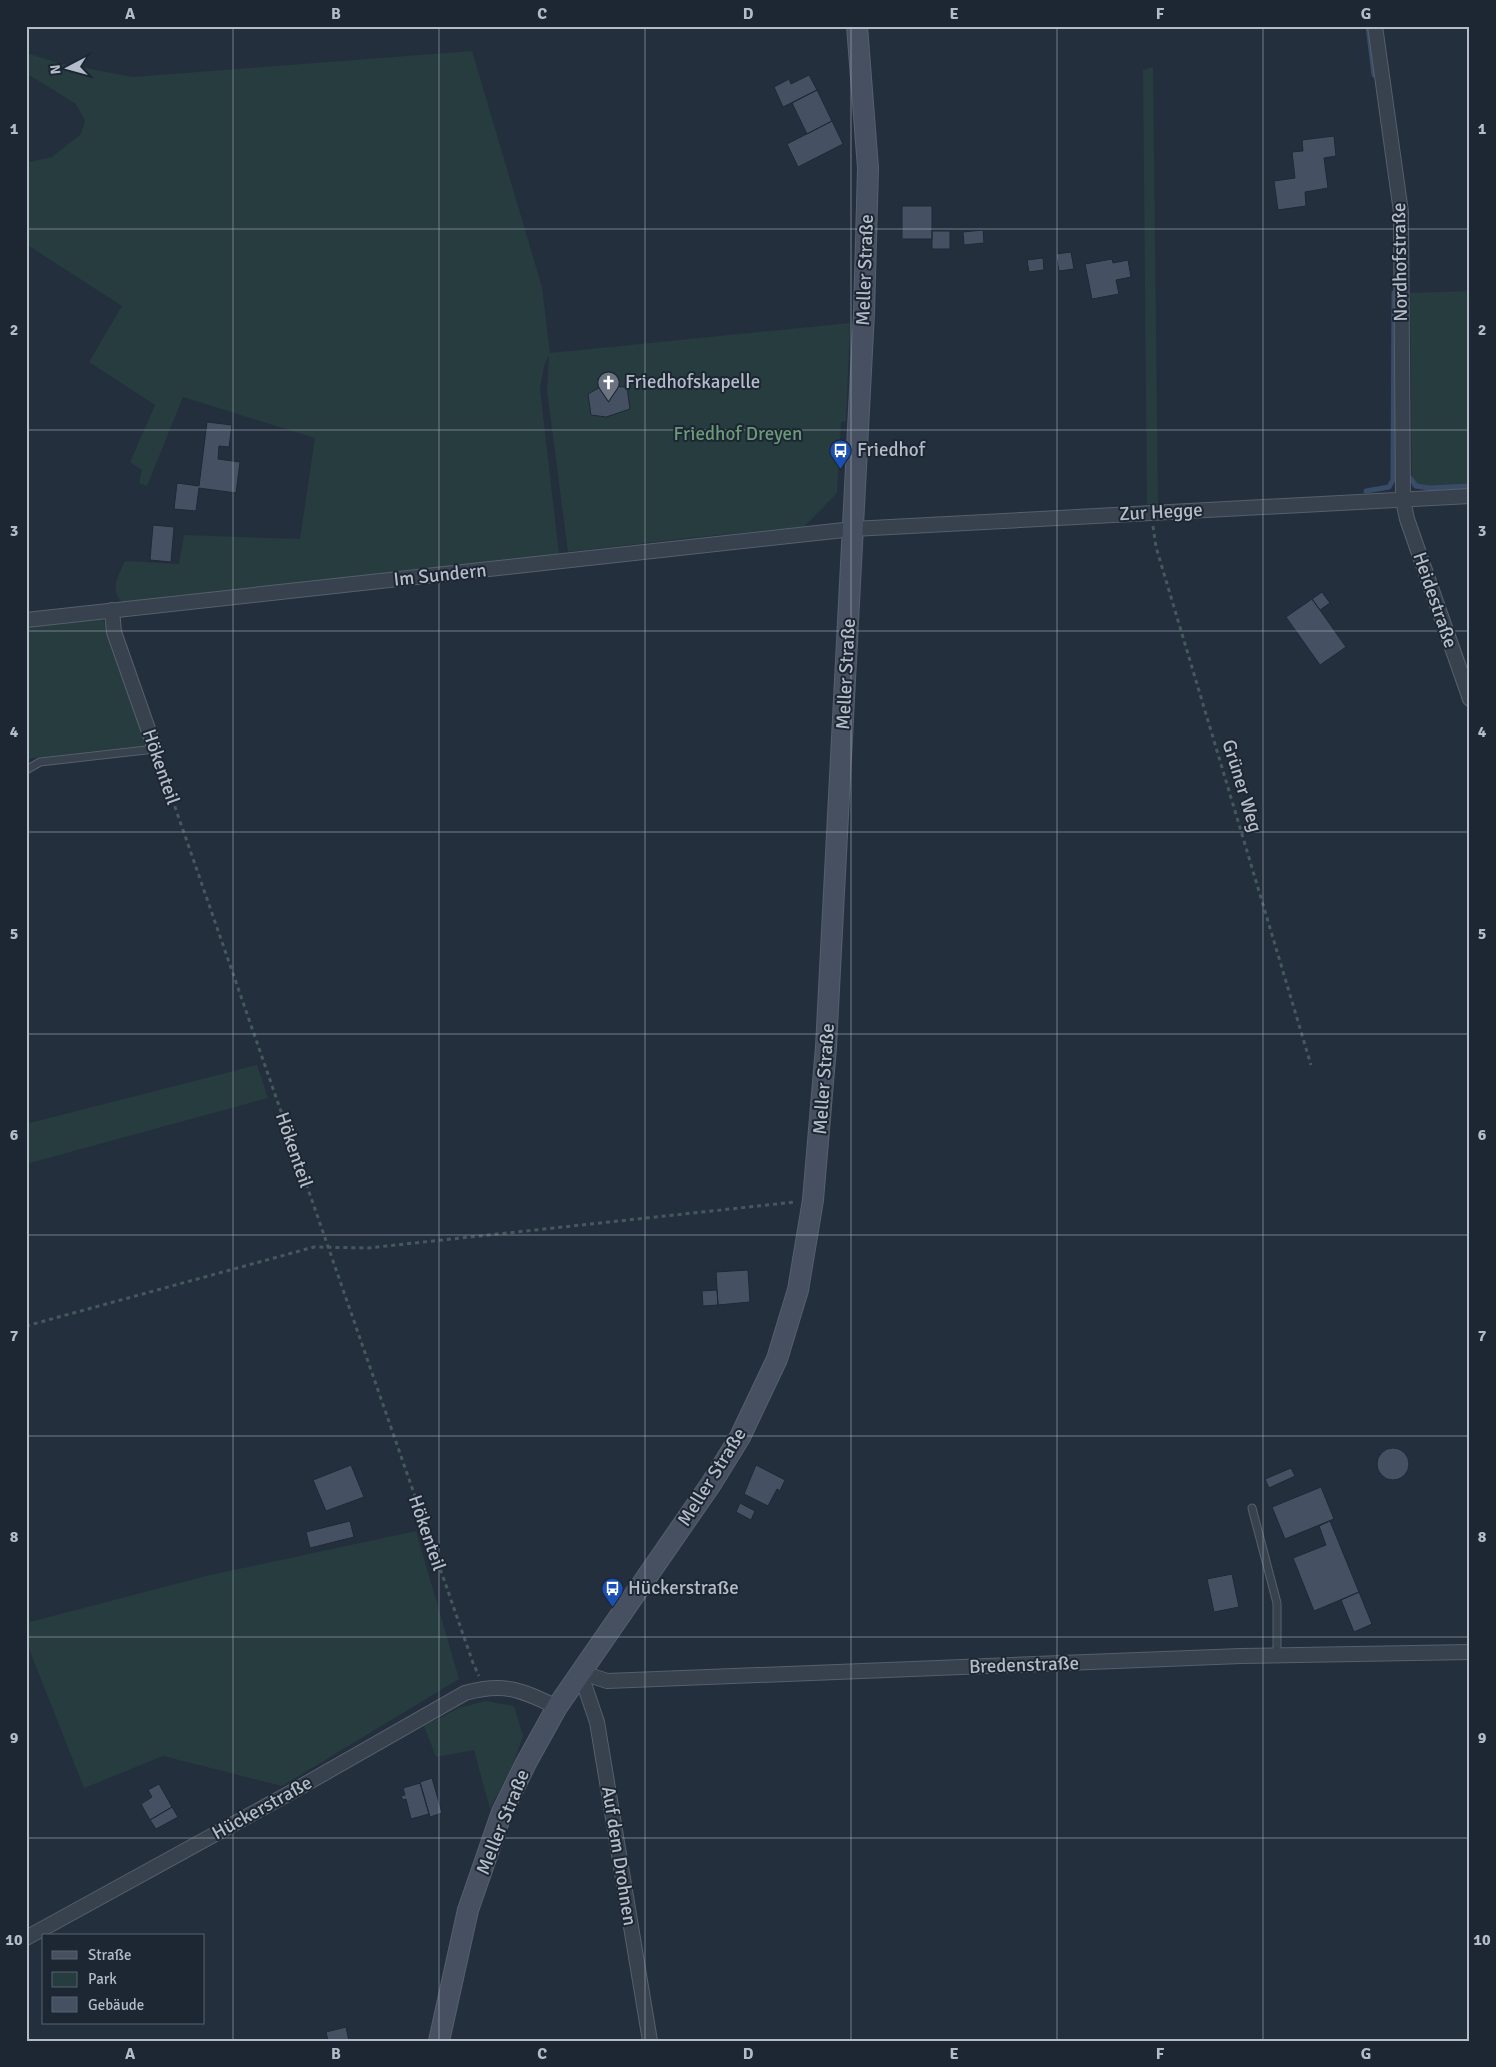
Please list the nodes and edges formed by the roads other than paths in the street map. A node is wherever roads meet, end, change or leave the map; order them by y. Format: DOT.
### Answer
graph roads {
  1 [pos="857,26"];
  2 [pos="1375,26"];
  3 [pos="1470,496"];
  4 [pos="1403,500"];
  5 [pos="853,529"];
  6 [pos="112,610"];
  7 [pos="26,620"];
  8 [pos="1470,699"];
  9 [pos="155,749"];
  10 [pos="26,770"];
  11 [pos="1252,1508"];
  12 [pos="1470,1652"];
  13 [pos="1277,1656"];
  14 [pos="580,1672"];
  15 [pos="557,1707"];
  16 [pos="26,1938"];
  17 [pos="439,2041"];
  18 [pos="650,2041"];
  1 -- 5 [label="main road, Meller Straße"];
  2 -- 4 [label="street, Nordhofstraße"];
  3 -- 4 [label="street, Zur Hegge"];
  4 -- 5 [label="street, Zur Hegge"];
  4 -- 8 [label="street, Heidestraße"];
  5 -- 6 [label="street, Im Sundern"];
  5 -- 14 [label="main road, Meller Straße"];
  6 -- 7 [label="street, Im Sundern"];
  6 -- 9 [label="street, Hökenteil"];
  9 -- 10 [label="lane"];
  11 -- 13 [label="lane"];
  12 -- 13 [label="street, Bredenstraße"];
  13 -- 14 [label="street, Bredenstraße"];
  14 -- 15 [label="main road, Meller Straße"];
  14 -- 18 [label="street, Auf dem Drohnen"];
  15 -- 16 [label="street, Hückerstraße"];
  15 -- 17 [label="main road, Meller Straße"];
}
